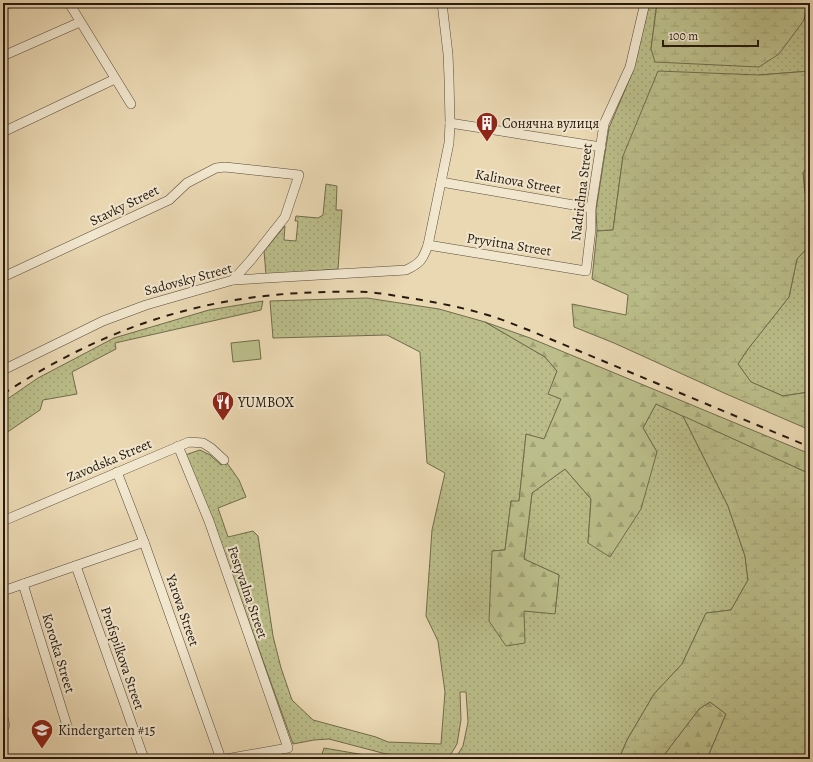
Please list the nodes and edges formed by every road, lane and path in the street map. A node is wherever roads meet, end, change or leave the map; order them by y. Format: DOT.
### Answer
graph roads {
  1 [pos="10,3"];
  2 [pos="68,3"];
  3 [pos="442,3"];
  4 [pos="644,3"];
  5 [pos="3,6"];
  6 [pos="80,22"];
  7 [pos="3,56"];
  8 [pos="115,79"];
  9 [pos="131,104"];
  10 [pos="450,123"];
  11 [pos="3,132"];
  12 [pos="601,147"];
  13 [pos="441,182"];
  14 [pos="591,208"];
  15 [pos="428,245"];
  16 [pos="586,271"];
  17 [pos="3,277"];
  18 [pos="233,280"];
  19 [pos="3,358"];
  20 [pos="5,368"];
  21 [pos="178,446"];
  22 [pos="224,460"];
  23 [pos="117,472"];
  24 [pos="3,521"];
  25 [pos="144,542"];
  26 [pos="76,566"];
  27 [pos="23,584"];
  28 [pos="3,591"];
  29 [pos="68,729"];
  30 [pos="144,759"];
  31 [pos="221,759"];
  32 [pos="226,759"];
  1 -- 5 [label="street"];
  2 -- 6 [label="street"];
  3 -- 10 [label="street"];
  4 -- 12 [label="street, Nadrichna Street"];
  6 -- 7 [label="street"];
  6 -- 8 [label="street"];
  8 -- 9 [label="street"];
  8 -- 11 [label="street"];
  10 -- 12 [label="street"];
  10 -- 13 [label="street"];
  12 -- 14 [label="street, Nadrichna Street"];
  13 -- 14 [label="street, Kalinova Street"];
  13 -- 15 [label="street"];
  14 -- 16 [label="street, Nadrichna Street"];
  15 -- 16 [label="street, Pryvitna Street"];
  15 -- 18 [label="street, Sadovsky Street"];
  17 -- 18 [label="street, Stavky Street"];
  18 -- 20 [label="street, Sadovsky Street"];
  19 -- 20 [label="street"];
  21 -- 22 [label="street, Zavodska Street"];
  21 -- 23 [label="street, Zavodska Street"];
  21 -- 32 [label="street, Festyvalna Street"];
  23 -- 24 [label="street, Zavodska Street"];
  23 -- 25 [label="street, Yarova Street"];
  25 -- 26 [label="street"];
  25 -- 31 [label="street, Yarova Street"];
  26 -- 27 [label="street"];
  26 -- 30 [label="street, Profspilkova Street"];
  27 -- 28 [label="street"];
  27 -- 29 [label="street, Korotka Street"];
}
